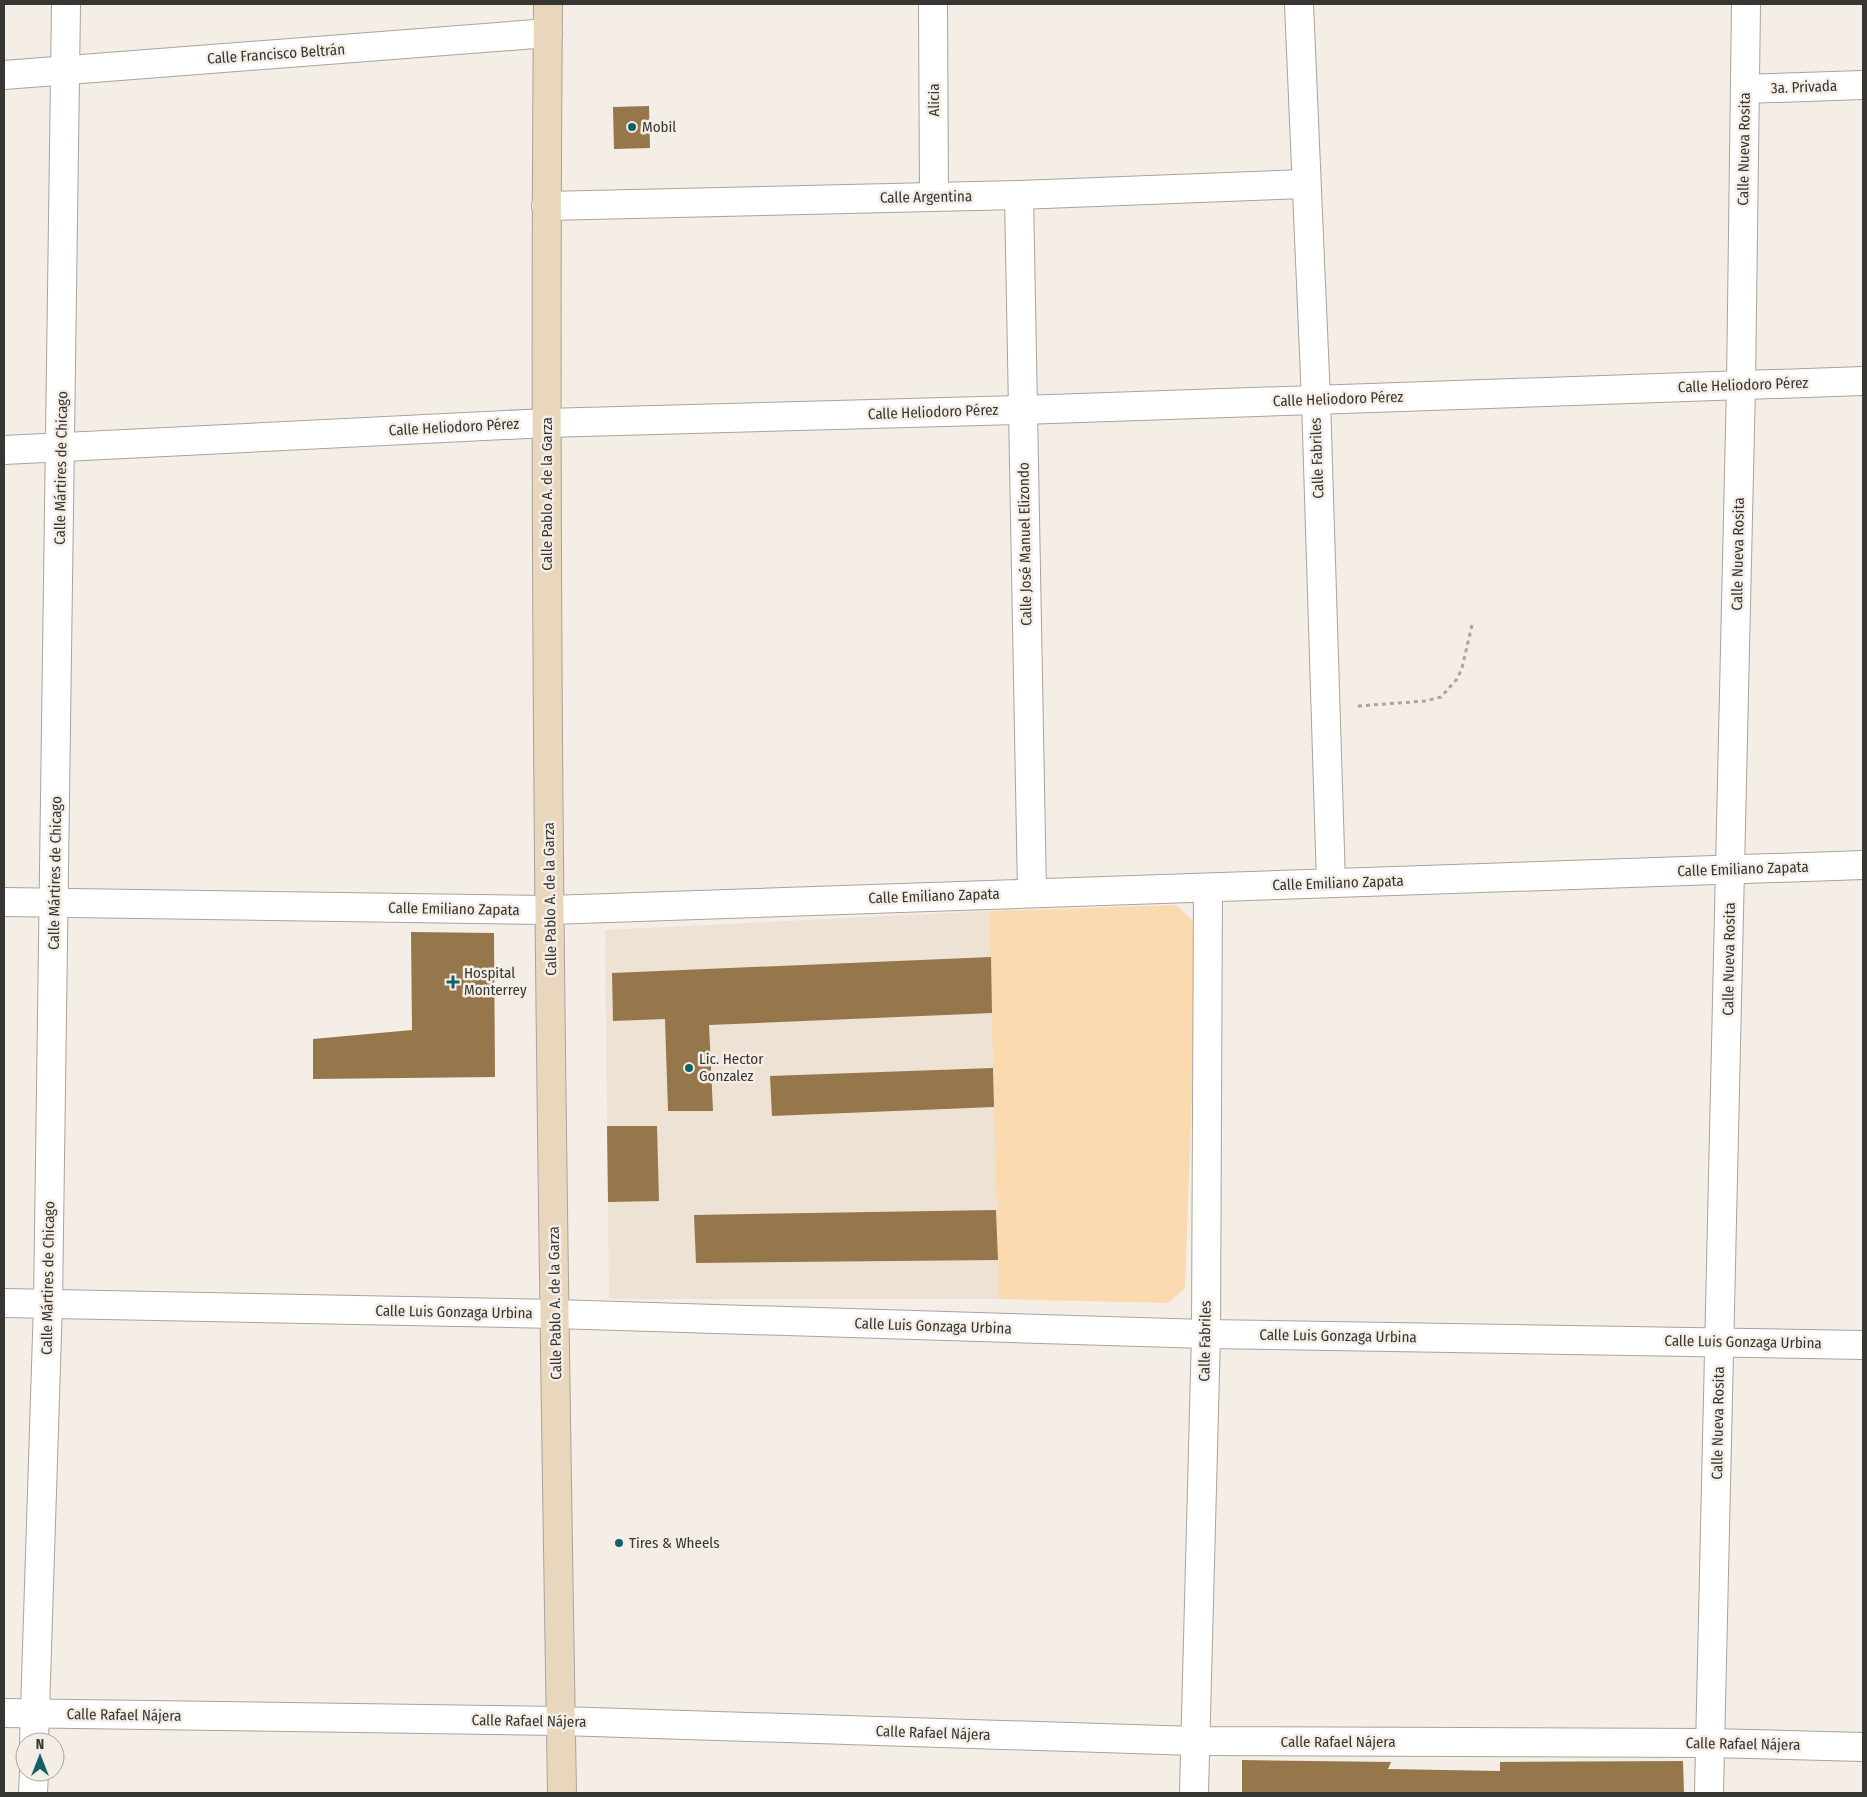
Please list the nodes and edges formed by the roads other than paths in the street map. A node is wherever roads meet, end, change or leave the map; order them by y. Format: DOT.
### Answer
graph roads {
  1 [pos="66,4"];
  2 [pos="548,4"];
  3 [pos="933,4"];
  4 [pos="1299,4"];
  5 [pos="1746,4"];
  6 [pos="548,33"];
  7 [pos="65,71"];
  8 [pos="4,75"];
  9 [pos="1863,85"];
  10 [pos="1745,89"];
  11 [pos="1306,184"];
  12 [pos="1019,195"];
  13 [pos="934,197"];
  14 [pos="546,206"];
  15 [pos="1863,381"];
  16 [pos="1741,385"];
  17 [pos="1316,400"];
  18 [pos="1022,410"];
  19 [pos="546,423"];
  20 [pos="61,447"];
  21 [pos="4,450"];
  22 [pos="1863,865"];
  23 [pos="1731,870"];
  24 [pos="1331,883"];
  25 [pos="1208,888"];
  26 [pos="1032,892"];
  27 [pos="4,902"];
  28 [pos="55,903"];
  29 [pos="550,910"];
  30 [pos="4,1303"];
  31 [pos="48,1304"];
  32 [pos="555,1314"];
  33 [pos="1206,1334"];
  34 [pos="1720,1341"];
  35 [pos="1863,1345"];
  36 [pos="4,1713"];
  37 [pos="35,1713"];
  38 [pos="561,1721"];
  39 [pos="34,1732"];
  40 [pos="1194,1741"];
  41 [pos="1710,1743"];
  42 [pos="1863,1747"];
  43 [pos="562,1793"];
  44 [pos="1194,1793"];
  45 [pos="1709,1793"];
  1 -- 7 [label="street, Calle Mártires de Chicago"];
  2 -- 6 [label="street, Calle Pablo A. de la Garza"];
  3 -- 13 [label="street, Alicia"];
  4 -- 11 [label="street, Calle Fabriles"];
  5 -- 10 [label="street, Calle Nueva Rosita"];
  6 -- 7 [label="street, Calle Francisco Beltrán"];
  6 -- 14 [label="street, Calle Pablo A. de la Garza"];
  7 -- 8 [label="street, Calle Francisco Beltrán"];
  7 -- 20 [label="street, Calle Mártires de Chicago"];
  9 -- 10 [label="street, 3a. Privada"];
  10 -- 16 [label="street, Calle Nueva Rosita"];
  11 -- 12 [label="street, Calle Argentina"];
  11 -- 17 [label="street, Calle Fabriles"];
  12 -- 13 [label="street, Calle Argentina"];
  12 -- 18 [label="street, Calle José Manuel Elizondo"];
  13 -- 14 [label="street, Calle Argentina"];
  14 -- 19 [label="street, Calle Pablo A. de la Garza"];
  15 -- 16 [label="street, Calle Heliodoro Pérez"];
  16 -- 17 [label="street, Calle Heliodoro Pérez"];
  16 -- 23 [label="street, Calle Nueva Rosita"];
  17 -- 18 [label="street, Calle Heliodoro Pérez"];
  17 -- 24 [label="street, Calle Fabriles"];
  18 -- 19 [label="street, Calle Heliodoro Pérez"];
  18 -- 26 [label="street, Calle José Manuel Elizondo"];
  19 -- 20 [label="street, Calle Heliodoro Pérez"];
  19 -- 29 [label="street, Calle Pablo A. de la Garza"];
  20 -- 21 [label="street, Calle Heliodoro Pérez"];
  20 -- 28 [label="street, Calle Mártires de Chicago"];
  22 -- 23 [label="street, Calle Emiliano Zapata"];
  23 -- 24 [label="street, Calle Emiliano Zapata"];
  23 -- 34 [label="street, Calle Nueva Rosita"];
  24 -- 25 [label="street, Calle Emiliano Zapata"];
  25 -- 26 [label="street, Calle Emiliano Zapata"];
  25 -- 33 [label="street, Calle Fabriles"];
  26 -- 29 [label="street, Calle Emiliano Zapata"];
  27 -- 28 [label="street, Calle Emiliano Zapata"];
  28 -- 29 [label="street, Calle Emiliano Zapata"];
  28 -- 31 [label="street, Calle Mártires de Chicago"];
  29 -- 32 [label="street, Calle Pablo A. de la Garza"];
  30 -- 31 [label="street, Calle Luis Gonzaga Urbina"];
  31 -- 32 [label="street, Calle Luis Gonzaga Urbina"];
  31 -- 37 [label="street, Calle Mártires de Chicago"];
  32 -- 33 [label="street, Calle Luis Gonzaga Urbina"];
  32 -- 38 [label="street, Calle Pablo A. de la Garza"];
  33 -- 34 [label="street, Calle Luis Gonzaga Urbina"];
  33 -- 40 [label="street, Calle Fabriles"];
  34 -- 35 [label="street, Calle Luis Gonzaga Urbina"];
  34 -- 41 [label="street, Calle Nueva Rosita"];
  36 -- 37 [label="street, Calle Rafael Nájera"];
  37 -- 38 [label="street, Calle Rafael Nájera"];
  37 -- 39 [label="street, Calle Mártires de Chicago"];
  38 -- 40 [label="street, Calle Rafael Nájera"];
  38 -- 43 [label="street, Calle Pablo A. de la Garza"];
  40 -- 41 [label="street, Calle Rafael Nájera"];
  40 -- 44 [label="street, Calle Fabriles"];
  41 -- 42 [label="street, Calle Rafael Nájera"];
  41 -- 45 [label="street, Calle Nueva Rosita"];
}
